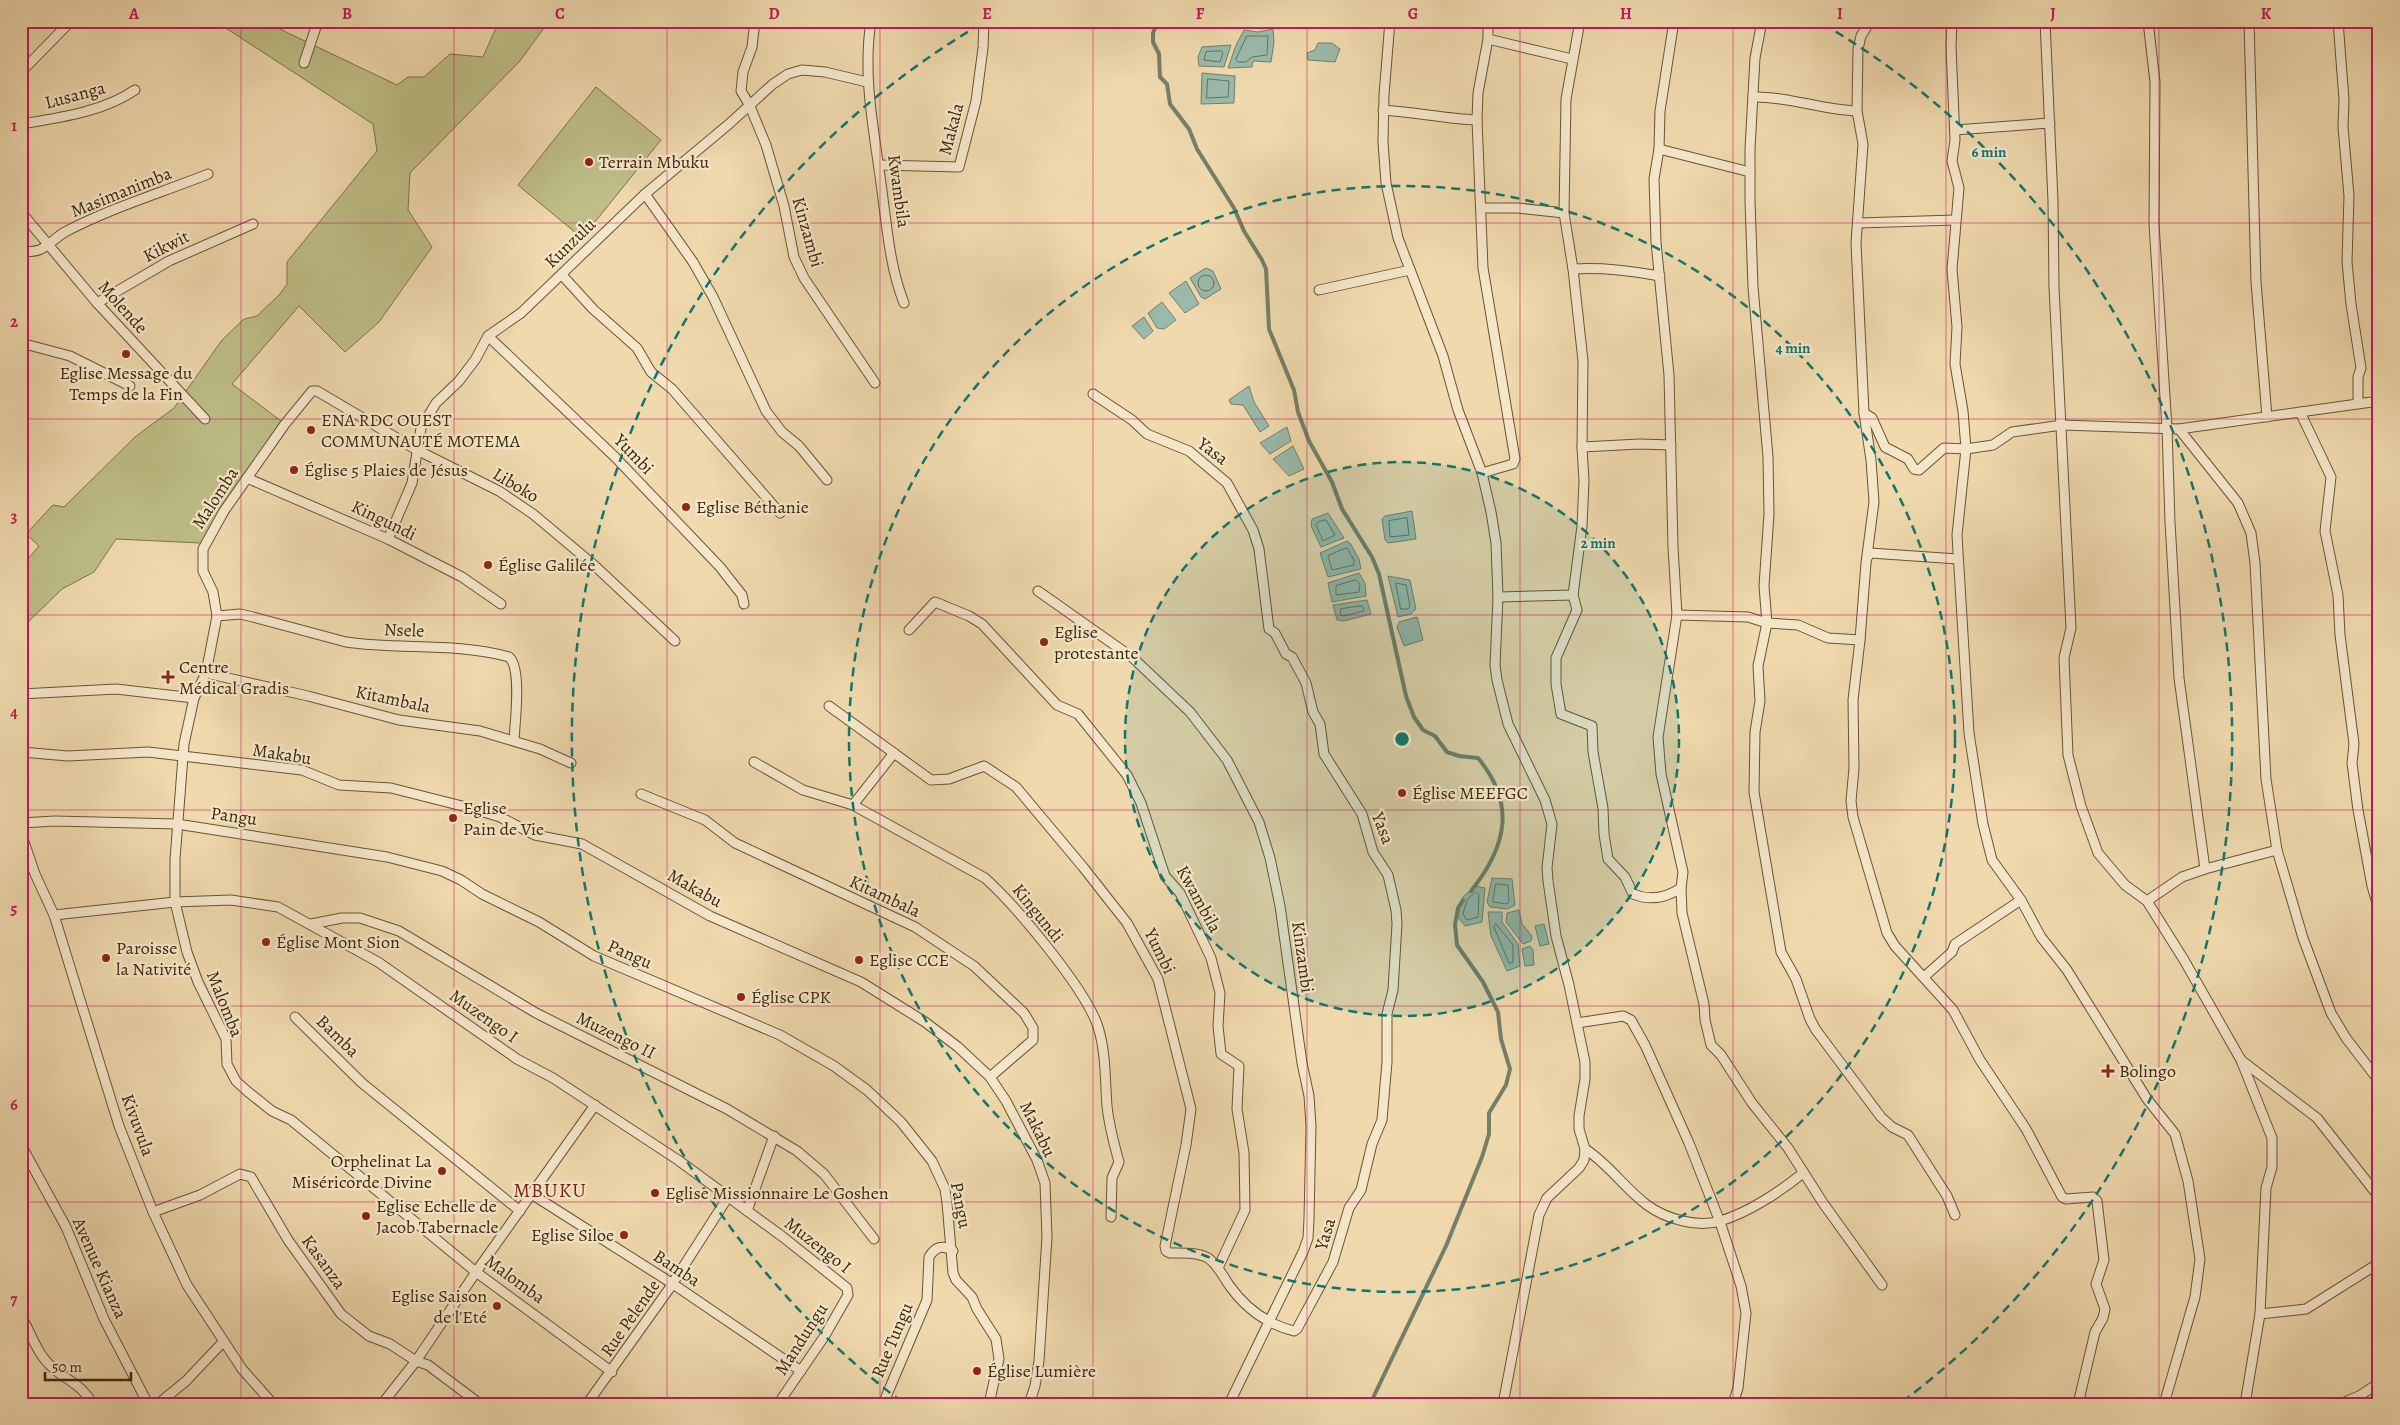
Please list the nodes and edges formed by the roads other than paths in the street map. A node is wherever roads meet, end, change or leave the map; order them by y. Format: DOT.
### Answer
graph roads {
  1 [pos="71,21"];
  2 [pos="318,21"];
  3 [pos="754,21"];
  4 [pos="871,21"];
  5 [pos="984,21"];
  6 [pos="1390,21"];
  7 [pos="1488,21"];
  8 [pos="1580,21"];
  9 [pos="1674,21"];
  10 [pos="1762,21"];
  11 [pos="1864,21"];
  12 [pos="1952,21"];
  13 [pos="2046,21"];
  14 [pos="2148,21"];
  15 [pos="2249,21"];
  16 [pos="2338,21"];
  17 [pos="1488,40"];
  18 [pos="1572,59"];
  19 [pos="304,63"];
  20 [pos="21,72"];
  21 [pos="867,82"];
  22 [pos="135,90"];
  23 [pos="1753,97"];
  24 [pos="749,104"];
  25 [pos="1383,110"];
  26 [pos="1856,111"];
  27 [pos="1477,120"];
  28 [pos="21,124"];
  29 [pos="2050,124"];
  30 [pos="1955,130"];
  31 [pos="1659,149"];
  32 [pos="879,165"];
  33 [pos="1750,172"];
  34 [pos="208,174"];
  35 [pos="645,194"];
  36 [pos="1481,208"];
  37 [pos="21,212"];
  38 [pos="1564,212"];
  39 [pos="24,219"];
  40 [pos="1955,220"];
  41 [pos="1859,223"];
  42 [pos="253,224"];
  43 [pos="49,244"];
  44 [pos="21,250"];
  45 [pos="1573,269"];
  46 [pos="1410,270"];
  47 [pos="562,275"];
  48 [pos="1660,276"];
  49 [pos="1319,290"];
  50 [pos="97,303"];
  51 [pos="904,303"];
  52 [pos="488,336"];
  53 [pos="21,343"];
  54 [pos="875,383"];
  55 [pos="130,386"];
  56 [pos="317,391"];
  57 [pos="1092,394"];
  58 [pos="2379,401"];
  59 [pos="2358,403"];
  60 [pos="2300,412"];
  61 [pos="1864,413"];
  62 [pos="2267,417"];
  63 [pos="205,419"];
  64 [pos="2062,425"];
  65 [pos="2167,428"];
  66 [pos="2179,429"];
  67 [pos="1671,446"];
  68 [pos="1582,447"];
  69 [pos="1966,449"];
  70 [pos="417,450"];
  71 [pos="1482,473"];
  72 [pos="247,478"];
  73 [pos="827,480"];
  74 [pos="780,513"];
  75 [pos="388,539"];
  76 [pos="1958,559"];
  77 [pos="1866,564"];
  78 [pos="1038,591"];
  79 [pos="1573,595"];
  80 [pos="1498,597"];
  81 [pos="501,604"];
  82 [pos="744,604"];
  83 [pos="1677,615"];
  84 [pos="217,616"];
  85 [pos="1767,623"];
  86 [pos="909,630"];
  87 [pos="675,640"];
  88 [pos="1860,640"];
  89 [pos="206,673"];
  90 [pos="21,694"];
  91 [pos="194,698"];
  92 [pos="830,706"];
  93 [pos="514,740"];
  94 [pos="21,752"];
  95 [pos="894,753"];
  96 [pos="183,757"];
  97 [pos="754,762"];
  98 [pos="571,763"];
  99 [pos="641,794"];
  100 [pos="853,805"];
  101 [pos="21,823"];
  102 [pos="178,824"];
  103 [pos="21,833"];
  104 [pos="2277,850"];
  105 [pos="2205,869"];
  106 [pos="1681,888"];
  107 [pos="2021,900"];
  108 [pos="2147,901"];
  109 [pos="175,902"];
  110 [pos="2379,910"];
  111 [pos="54,915"];
  112 [pos="311,924"];
  113 [pos="1924,977"];
  114 [pos="295,1017"];
  115 [pos="1577,1023"];
  116 [pos="2241,1060"];
  117 [pos="990,1077"];
  118 [pos="2379,1081"];
  119 [pos="595,1105"];
  120 [pos="774,1136"];
  121 [pos="21,1145"];
  122 [pos="1585,1149"];
  123 [pos="1803,1173"];
  124 [pos="533,1195"];
  125 [pos="728,1197"];
  126 [pos="2379,1197"];
  127 [pos="520,1211"];
  128 [pos="747,1211"];
  129 [pos="153,1212"];
  130 [pos="1955,1215"];
  131 [pos="1111,1217"];
  132 [pos="1720,1222"];
  133 [pos="874,1239"];
  134 [pos="953,1250"];
  135 [pos="2379,1263"];
  136 [pos="1218,1268"];
  137 [pos="476,1272"];
  138 [pos="673,1284"];
  139 [pos="1882,1285"];
  140 [pos="848,1291"];
  141 [pos="2260,1314"];
  142 [pos="21,1315"];
  143 [pos="1268,1323"];
  144 [pos="223,1342"];
  145 [pos="416,1361"];
  146 [pos="801,1371"];
  147 [pos="612,1372"];
  148 [pos="2379,1383"];
  149 [pos="93,1404"];
  150 [pos="148,1404"];
  151 [pos="158,1404"];
  152 [pos="273,1404"];
  153 [pos="382,1404"];
  154 [pos="480,1404"];
  155 [pos="587,1404"];
  156 [pos="778,1404"];
  157 [pos="883,1404"];
  158 [pos="989,1404"];
  159 [pos="1029,1404"];
  160 [pos="1229,1404"];
  161 [pos="1503,1404"];
  162 [pos="1732,1404"];
  163 [pos="2078,1404"];
  164 [pos="2164,1404"];
  165 [pos="2245,1404"];
  166 [pos="2340,1404"];
  1 -- 20 [label="street"];
  2 -- 19 [label="street"];
  3 -- 24 [label="street, Kinzambi"];
  4 -- 21 [label="street"];
  5 -- 32 [label="street, Makala"];
  6 -- 25 [label="street"];
  7 -- 17 [label="street"];
  8 -- 18 [label="street"];
  9 -- 31 [label="street"];
  10 -- 23 [label="street"];
  11 -- 26 [label="street"];
  12 -- 30 [label="street"];
  13 -- 29 [label="street"];
  14 -- 65 [label="street"];
  15 -- 62 [label="street"];
  16 -- 59 [label="street"];
  17 -- 18 [label="street"];
  17 -- 27 [label="street"];
  18 -- 38 [label="street"];
  21 -- 24 [label="street, Kunzulu"];
  21 -- 32 [label="street, Kwambila"];
  22 -- 28 [label="street, Lusanga"];
  23 -- 26 [label="street"];
  23 -- 33 [label="street"];
  24 -- 35 [label="street, Kunzulu"];
  24 -- 54 [label="street, Kinzambi"];
  25 -- 27 [label="street"];
  25 -- 46 [label="street"];
  26 -- 41 [label="street"];
  27 -- 36 [label="street"];
  29 -- 30 [label="street"];
  29 -- 64 [label="street"];
  30 -- 40 [label="street"];
  31 -- 33 [label="street"];
  31 -- 48 [label="street"];
  32 -- 51 [label="street, Kwambila"];
  33 -- 85 [label="street"];
  34 -- 43 [label="street, Masimanimba"];
  35 -- 47 [label="street, Kunzulu"];
  35 -- 73 [label="street"];
  36 -- 38 [label="street"];
  36 -- 71 [label="street"];
  37 -- 39 [label="street, Molende"];
  38 -- 45 [label="street"];
  39 -- 43 [label="street, Molende"];
  40 -- 41 [label="street"];
  40 -- 69 [label="street"];
  41 -- 61 [label="street"];
  42 -- 50 [label="street, Kikwit"];
  43 -- 44 [label="street, Masimanimba"];
  43 -- 50 [label="street, Molende"];
  45 -- 48 [label="street"];
  45 -- 68 [label="street"];
  46 -- 49 [label="street"];
  46 -- 71 [label="street"];
  47 -- 52 [label="street, Kunzulu"];
  47 -- 74 [label="street"];
  48 -- 67 [label="street"];
  50 -- 63 [label="street, Molende"];
  52 -- 70 [label="street, Kunzulu"];
  52 -- 82 [label="street, Yumbi"];
  53 -- 55 [label="street"];
  56 -- 70 [label="street, Liboko"];
  56 -- 72 [label="street, Malomba"];
  57 -- 143 [label="street, Yasa"];
  58 -- 59 [label="street"];
  59 -- 60 [label="street"];
  60 -- 62 [label="street"];
  60 -- 110 [label="street"];
  61 -- 69 [label="street"];
  61 -- 77 [label="street"];
  62 -- 66 [label="street"];
  64 -- 65 [label="street"];
  64 -- 69 [label="street"];
  64 -- 108 [label="street"];
  65 -- 66 [label="street"];
  65 -- 105 [label="street"];
  66 -- 104 [label="street"];
  67 -- 68 [label="street"];
  67 -- 83 [label="street"];
  68 -- 79 [label="street"];
  69 -- 76 [label="street"];
  70 -- 75 [label="street, Kunzulu"];
  70 -- 87 [label="street, Liboko"];
  71 -- 80 [label="street"];
  72 -- 75 [label="street, Kingundi"];
  72 -- 84 [label="street, Malomba"];
  75 -- 81 [label="street, Kingundi"];
  76 -- 77 [label="street"];
  76 -- 107 [label="street"];
  77 -- 88 [label="street"];
  78 -- 143 [label="street, Kinzambi"];
  79 -- 80 [label="street"];
  79 -- 106 [label="street"];
  80 -- 115 [label="street"];
  83 -- 85 [label="street"];
  83 -- 106 [label="street"];
  84 -- 89 [label="street, Malomba"];
  84 -- 93 [label="street, Nsele"];
  85 -- 88 [label="street"];
  85 -- 130 [label="street"];
  86 -- 136 [label="street, Kwambila"];
  88 -- 113 [label="street"];
  89 -- 91 [label="street, Malomba"];
  89 -- 93 [label="street, Kitambala"];
  90 -- 91 [label="street"];
  91 -- 96 [label="street, Malomba"];
  92 -- 95 [label="street, Yumbi"];
  93 -- 98 [label="street, Kitambala"];
  94 -- 96 [label="street, Makabu"];
  95 -- 100 [label="street"];
  95 -- 136 [label="street, Yumbi"];
  96 -- 102 [label="street, Malomba"];
  96 -- 117 [label="street, Makabu"];
  97 -- 100 [label="street, Kingundi"];
  99 -- 117 [label="street, Kitambala"];
  100 -- 131 [label="street, Kingundi"];
  101 -- 102 [label="street, Pangu"];
  102 -- 109 [label="street, Malomba"];
  102 -- 134 [label="street, Pangu"];
  103 -- 111 [label="street, Kivuvula"];
  104 -- 105 [label="street"];
  104 -- 118 [label="street"];
  105 -- 108 [label="street"];
  106 -- 123 [label="street"];
  107 -- 113 [label="street"];
  107 -- 164 [label="street"];
  108 -- 116 [label="street"];
  109 -- 111 [label="street, Muzengo I"];
  109 -- 112 [label="street, Muzengo I"];
  109 -- 137 [label="street, Malomba"];
  111 -- 129 [label="street, Kivuvula"];
  112 -- 119 [label="street, Muzengo I"];
  112 -- 120 [label="street, Muzengo II"];
  113 -- 163 [label="street"];
  114 -- 127 [label="street, Bamba"];
  115 -- 122 [label="street"];
  115 -- 132 [label="street"];
  116 -- 126 [label="street"];
  116 -- 141 [label="street"];
  117 -- 159 [label="street, Makabu"];
  119 -- 124 [label="street"];
  119 -- 125 [label="street, Muzengo I"];
  120 -- 128 [label="street"];
  120 -- 133 [label="street, Muzengo II"];
  121 -- 150 [label="street, Avenue Kianza"];
  122 -- 132 [label="street"];
  122 -- 161 [label="street"];
  123 -- 132 [label="street"];
  123 -- 139 [label="street"];
  124 -- 127 [label="street"];
  124 -- 138 [label="street, Bamba"];
  125 -- 128 [label="street, Muzengo I"];
  125 -- 138 [label="street, Rue Pelende"];
  127 -- 137 [label="street"];
  128 -- 140 [label="street, Muzengo I"];
  129 -- 144 [label="street, Kivuvula"];
  129 -- 145 [label="street, Kasanza"];
  132 -- 162 [label="street"];
  134 -- 157 [label="street, Rue Tungu"];
  134 -- 158 [label="street, Pangu"];
  135 -- 141 [label="street"];
  136 -- 143 [label="street, Yumbi"];
  137 -- 145 [label="street"];
  137 -- 147 [label="street, Malomba"];
  138 -- 146 [label="street, Bamba"];
  138 -- 147 [label="street, Rue Pelende"];
  140 -- 146 [label="street, Mandungu"];
  141 -- 165 [label="street"];
  142 -- 149 [label="street"];
  143 -- 160 [label="street, Kinzambi"];
  144 -- 151 [label="street"];
  144 -- 152 [label="street, Kivuvula"];
  145 -- 153 [label="street"];
  145 -- 154 [label="street, Kasanza"];
  146 -- 156 [label="street, Mandungu"];
  147 -- 155 [label="street, Rue Pelende"];
  148 -- 166 [label="street"];
}
